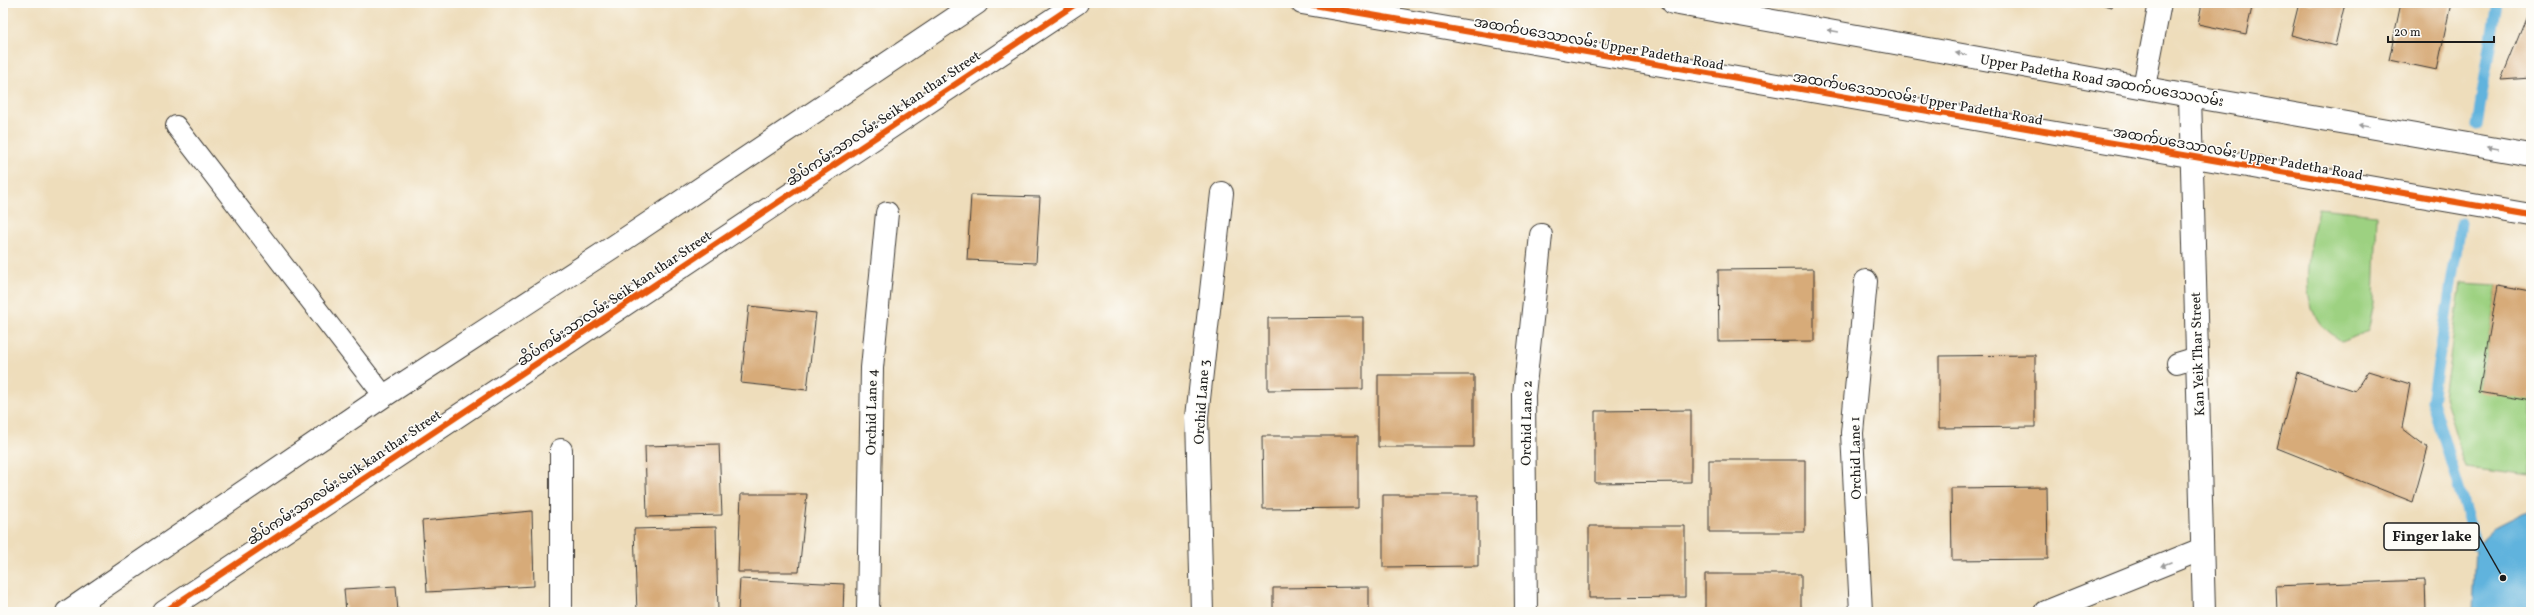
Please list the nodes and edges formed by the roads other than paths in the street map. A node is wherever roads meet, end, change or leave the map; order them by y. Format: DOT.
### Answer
graph roads {
  1 [pos="977,3"];
  2 [pos="1077,3"];
  3 [pos="1302,3"];
  4 [pos="1673,3"];
  5 [pos="2160,3"];
  6 [pos="2144,87"];
  7 [pos="2190,96"];
  8 [pos="176,126"];
  9 [pos="2531,155"];
  10 [pos="2191,158"];
  11 [pos="1222,193"];
  12 [pos="888,214"];
  13 [pos="2531,215"];
  14 [pos="1541,235"];
  15 [pos="1866,281"];
  16 [pos="384,396"];
  17 [pos="561,450"];
  18 [pos="2202,550"];
  19 [pos="2198,609"];
  20 [pos="67,612"];
  21 [pos="164,612"];
  22 [pos="561,612"];
  23 [pos="868,612"];
  24 [pos="1202,612"];
  25 [pos="1526,612"];
  26 [pos="1860,612"];
  27 [pos="2046,612"];
  1 -- 16 [label="street"];
  2 -- 21 [label="street, ဆိပ်ကမ်းသာလမ်း Seik kan thar Street"];
  3 -- 10 [label="street, အထက်ပဒေသာလမ်း Upper Padetha Road"];
  6 -- 4 [label="street, Upper Padetha Road အထက်ပဒေသလမ်း, one-way"];
  5 -- 6 [label="street"];
  6 -- 7 [label="street, Upper Padetha Road အထက်ပဒေသလမ်း"];
  9 -- 7 [label="street, Upper Padetha Road အထက်ပဒေသလမ်း, one-way"];
  7 -- 10 [label="street, Kan Yeik Thar Street"];
  8 -- 16 [label="lane"];
  10 -- 13 [label="street, အထက်ပဒေသာလမ်း Upper Padetha Road"];
  10 -- 18 [label="street, Kan Yeik Thar Street"];
  11 -- 24 [label="street, Orchid Lane 3"];
  12 -- 23 [label="street, Orchid Lane 4"];
  14 -- 25 [label="street, Orchid Lane 2"];
  15 -- 26 [label="street, Orchid Lane 1"];
  16 -- 20 [label="street"];
  17 -- 22 [label="street"];
  18 -- 19 [label="street, Kan Yeik Thar Street"];
  18 -- 27 [label="street, one-way"];
}
